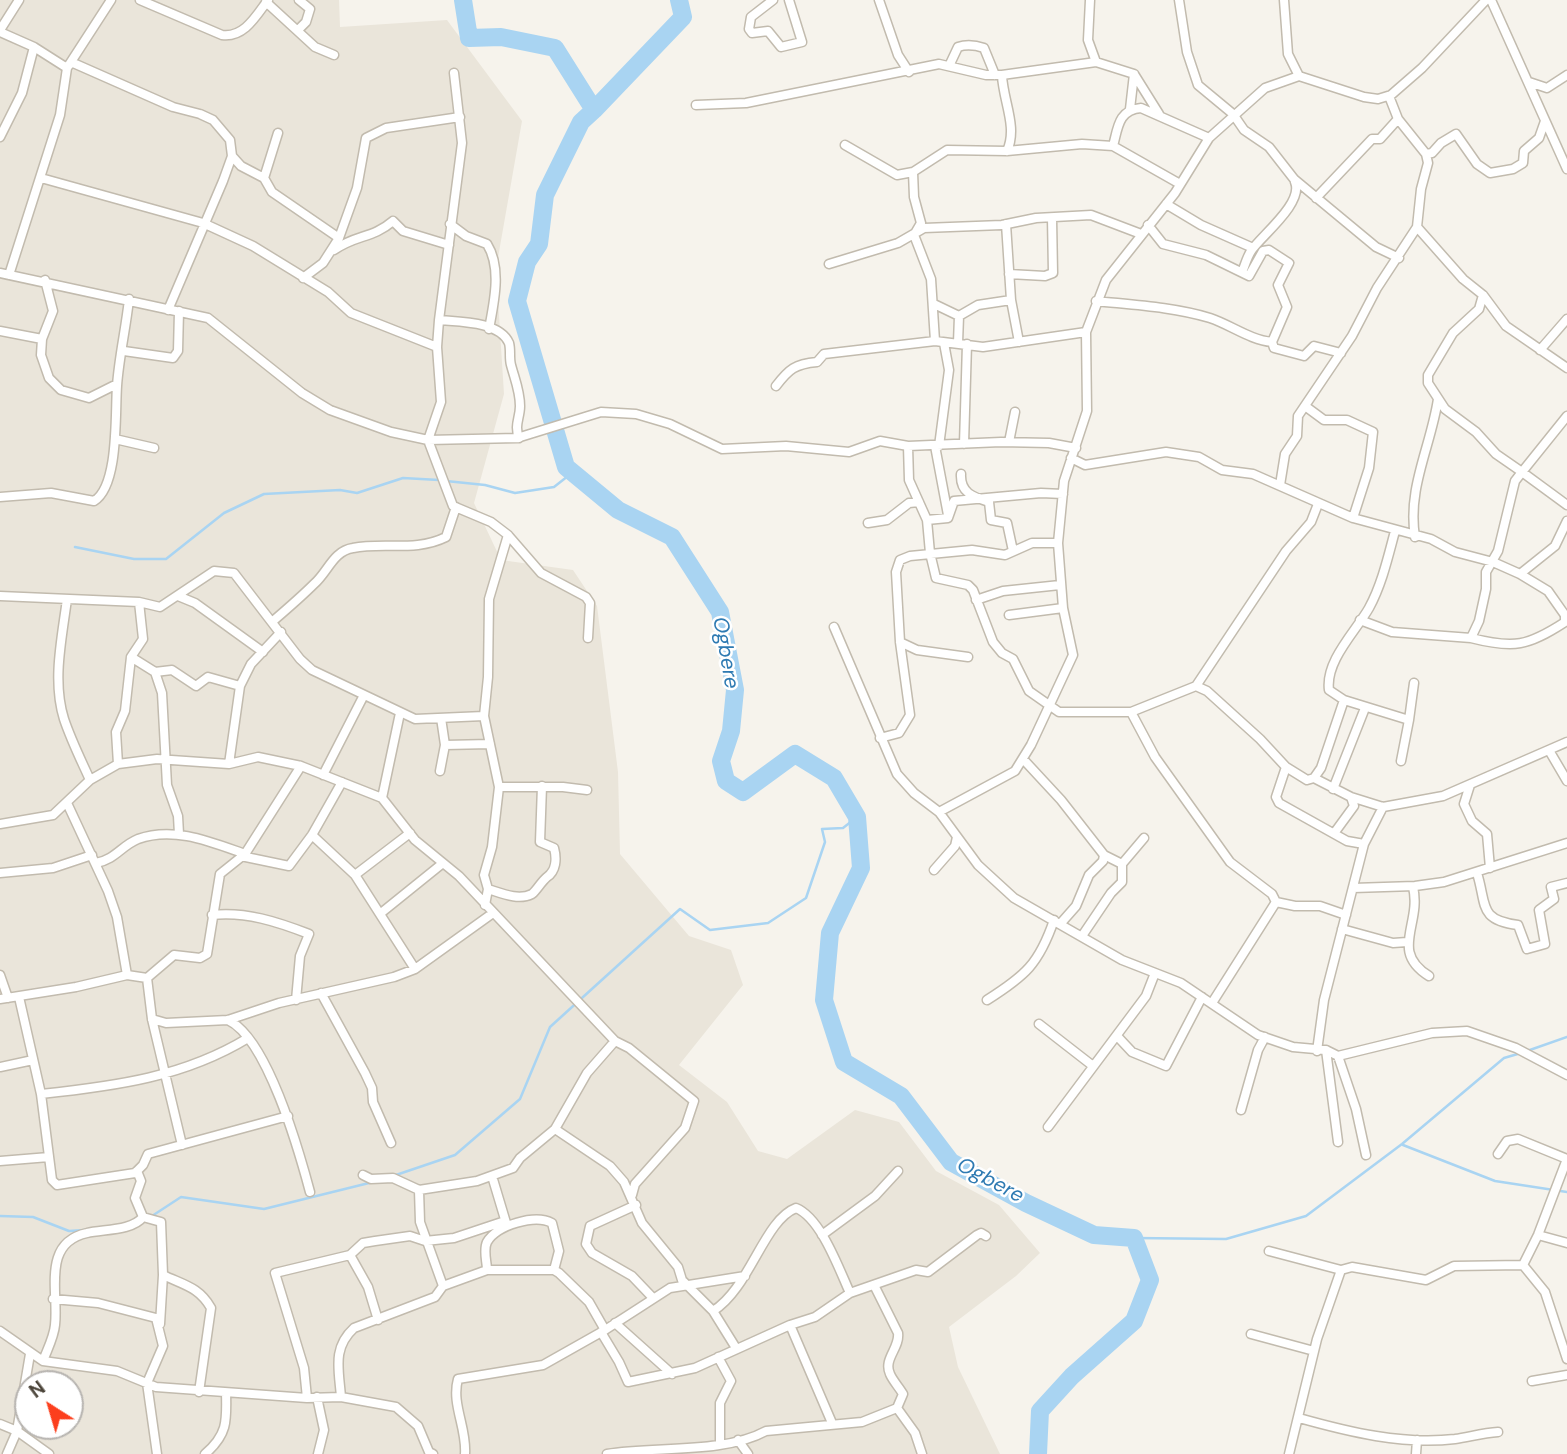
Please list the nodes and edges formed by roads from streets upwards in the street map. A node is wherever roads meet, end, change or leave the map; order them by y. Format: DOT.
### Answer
graph roads {
  1 [pos="19,0"];
  2 [pos="111,0"];
  3 [pos="140,0"];
  4 [pos="299,0"];
  5 [pos="773,0"];
  6 [pos="789,0"];
  7 [pos="880,0"];
  8 [pos="1090,0"];
  9 [pos="1180,0"];
  10 [pos="1284,0"];
  11 [pos="1486,0"];
  12 [pos="1492,0"];
  13 [pos="267,1"];
  14 [pos="298,30"];
  15 [pos="0,31"];
  16 [pos="34,47"];
  17 [pos="334,55"];
  18 [pos="1097,62"];
  19 [pos="950,64"];
  20 [pos="69,65"];
  21 [pos="909,72"];
  22 [pos="454,73"];
  23 [pos="1134,74"];
  24 [pos="998,75"];
  25 [pos="1567,75"];
  26 [pos="1299,76"];
  27 [pos="1530,82"];
  28 [pos="1388,96"];
  29 [pos="696,105"];
  30 [pos="1130,109"];
  31 [pos="1159,114"];
  32 [pos="1233,114"];
  33 [pos="460,117"];
  34 [pos="1398,119"];
  35 [pos="1545,120"];
  36 [pos="278,133"];
  37 [pos="0,137"];
  38 [pos="1209,138"];
  39 [pos="845,145"];
  40 [pos="1113,146"];
  41 [pos="1007,151"];
  42 [pos="1426,154"];
  43 [pos="232,156"];
  44 [pos="1567,169"];
  45 [pos="913,172"];
  46 [pos="41,178"];
  47 [pos="264,178"];
  48 [pos="1294,179"];
  49 [pos="1180,184"];
  50 [pos="1316,198"];
  51 [pos="1166,204"];
  52 [pos="1052,218"];
  53 [pos="203,223"];
  54 [pos="450,224"];
  55 [pos="1006,224"];
  56 [pos="923,225"];
  57 [pos="1148,225"];
  58 [pos="1417,227"];
  59 [pos="1141,234"];
  60 [pos="914,235"];
  61 [pos="339,238"];
  62 [pos="449,245"];
  63 [pos="1253,248"];
  64 [pos="331,252"];
  65 [pos="1399,258"];
  66 [pos="829,264"];
  67 [pos="1242,272"];
  68 [pos="0,273"];
  69 [pos="1009,274"];
  70 [pos="9,275"];
  71 [pos="303,278"];
  72 [pos="45,280"];
  73 [pos="1483,295"];
  74 [pos="129,299"];
  75 [pos="1011,300"];
  76 [pos="1096,301"];
  77 [pos="934,304"];
  78 [pos="168,310"];
  79 [pos="179,311"];
  80 [pos="959,316"];
  81 [pos="1567,319"];
  82 [pos="439,320"];
  83 [pos="489,328"];
  84 [pos="0,331"];
  85 [pos="1086,332"];
  86 [pos="41,339"];
  87 [pos="939,342"];
  88 [pos="1019,342"];
  89 [pos="1272,342"];
  90 [pos="963,343"];
  91 [pos="437,347"];
  92 [pos="124,351"];
  93 [pos="1540,351"];
  94 [pos="1341,353"];
  95 [pos="1567,368"];
  96 [pos="117,384"];
  97 [pos="776,386"];
  98 [pos="1438,398"];
  99 [pos="1306,406"];
  100 [pos="1015,412"];
  101 [pos="1567,416"];
  102 [pos="519,438"];
  103 [pos="115,439"];
  104 [pos="428,440"];
  105 [pos="1009,442"];
  106 [pos="964,444"];
  107 [pos="908,446"];
  108 [pos="937,446"];
  109 [pos="154,448"];
  110 [pos="1076,448"];
  111 [pos="1070,458"];
  112 [pos="1522,472"];
  113 [pos="961,474"];
  114 [pos="1280,485"];
  115 [pos="1063,494"];
  116 [pos="0,497"];
  117 [pos="975,498"];
  118 [pos="919,502"];
  119 [pos="1318,504"];
  120 [pos="1567,505"];
  121 [pos="456,507"];
  122 [pos="1353,517"];
  123 [pos="948,518"];
  124 [pos="928,520"];
  125 [pos="1567,522"];
  126 [pos="868,523"];
  127 [pos="1395,531"];
  128 [pos="508,535"];
  129 [pos="1415,537"];
  130 [pos="1058,543"];
  131 [pos="1013,551"];
  132 [pos="930,554"];
  133 [pos="1493,562"];
  134 [pos="1520,574"];
  135 [pos="1060,585"];
  136 [pos="0,596"];
  137 [pos="178,596"];
  138 [pos="67,599"];
  139 [pos="976,600"];
  140 [pos="139,602"];
  141 [pos="1063,608"];
  142 [pos="1009,615"];
  143 [pos="1566,617"];
  144 [pos="1360,620"];
  145 [pos="273,621"];
  146 [pos="834,627"];
  147 [pos="281,632"];
  148 [pos="588,638"];
  149 [pos="1471,638"];
  150 [pos="900,642"];
  151 [pos="263,652"];
  152 [pos="131,657"];
  153 [pos="968,657"];
  154 [pos="155,672"];
  155 [pos="1199,683"];
  156 [pos="1414,683"];
  157 [pos="240,685"];
  158 [pos="364,695"];
  159 [pos="1344,700"];
  160 [pos="1048,706"];
  161 [pos="1365,708"];
  162 [pos="1131,712"];
  163 [pos="400,713"];
  164 [pos="484,716"];
  165 [pos="441,718"];
  166 [pos="1409,720"];
  167 [pos="880,738"];
  168 [pos="1567,742"];
  169 [pos="490,744"];
  170 [pos="445,745"];
  171 [pos="1550,752"];
  172 [pos="165,759"];
  173 [pos="1023,759"];
  174 [pos="1401,761"];
  175 [pos="118,764"];
  176 [pos="229,764"];
  177 [pos="302,766"];
  178 [pos="1286,767"];
  179 [pos="440,771"];
  180 [pos="323,775"];
  181 [pos="1311,779"];
  182 [pos="90,780"];
  183 [pos="1567,781"];
  184 [pos="342,782"];
  185 [pos="1470,785"];
  186 [pos="542,786"];
  187 [pos="499,787"];
  188 [pos="1333,789"];
  189 [pos="587,790"];
  190 [pos="1351,797"];
  191 [pos="382,798"];
  192 [pos="67,803"];
  193 [pos="1383,807"];
  194 [pos="939,812"];
  195 [pos="0,824"];
  196 [pos="1335,832"];
  197 [pos="178,834"];
  198 [pos="410,834"];
  199 [pos="312,835"];
  200 [pos="957,837"];
  201 [pos="1144,838"];
  202 [pos="1567,843"];
  203 [pos="1364,844"];
  204 [pos="243,855"];
  205 [pos="1104,855"];
  206 [pos="94,859"];
  207 [pos="443,863"];
  208 [pos="1122,864"];
  209 [pos="1490,868"];
  210 [pos="934,870"];
  211 [pos="0,873"];
  212 [pos="1477,873"];
  213 [pos="355,875"];
  214 [pos="1567,883"];
  215 [pos="1413,887"];
  216 [pos="1353,888"];
  217 [pos="488,889"];
  218 [pos="1276,902"];
  219 [pos="485,905"];
  220 [pos="381,913"];
  221 [pos="493,914"];
  222 [pos="212,915"];
  223 [pos="1346,915"];
  224 [pos="1057,922"];
  225 [pos="1342,929"];
  226 [pos="1082,936"];
  227 [pos="1407,943"];
  228 [pos="415,969"];
  229 [pos="1155,973"];
  230 [pos="0,975"];
  231 [pos="127,975"];
  232 [pos="1429,976"];
  233 [pos="147,978"];
  234 [pos="321,993"];
  235 [pos="19,997"];
  236 [pos="1202,997"];
  237 [pos="4,998"];
  238 [pos="296,1000"];
  239 [pos="987,1000"];
  240 [pos="1212,1003"];
  241 [pos="152,1019"];
  242 [pos="228,1020"];
  243 [pos="1039,1024"];
  244 [pos="1117,1036"];
  245 [pos="1265,1037"];
  246 [pos="248,1038"];
  247 [pos="615,1041"];
  248 [pos="1321,1050"];
  249 [pos="1338,1056"];
  250 [pos="33,1060"];
  251 [pos="1093,1066"];
  252 [pos="0,1067"];
  253 [pos="1567,1075"];
  254 [pos="166,1076"];
  255 [pos="41,1094"];
  256 [pos="1241,1110"];
  257 [pos="288,1116"];
  258 [pos="1048,1127"];
  259 [pos="555,1129"];
  260 [pos="1338,1142"];
  261 [pos="391,1143"];
  262 [pos="183,1145"];
  263 [pos="1497,1154"];
  264 [pos="1366,1155"];
  265 [pos="49,1157"];
  266 [pos="0,1161"];
  267 [pos="137,1171"];
  268 [pos="898,1171"];
  269 [pos="363,1175"];
  270 [pos="492,1176"];
  271 [pos="419,1190"];
  272 [pos="310,1192"];
  273 [pos="632,1195"];
  274 [pos="636,1205"];
  275 [pos="143,1217"];
  276 [pos="506,1225"];
  277 [pos="822,1235"];
  278 [pos="1538,1235"];
  279 [pos="986,1236"];
  280 [pos="425,1241"];
  281 [pos="1567,1243"];
  282 [pos="1269,1251"];
  283 [pos="350,1255"];
  284 [pos="1523,1265"];
  285 [pos="487,1270"];
  286 [pos="554,1270"];
  287 [pos="1341,1270"];
  288 [pos="163,1275"];
  289 [pos="745,1276"];
  290 [pos="685,1284"];
  291 [pos="874,1285"];
  292 [pos="443,1286"];
  293 [pos="850,1293"];
  294 [pos="653,1298"];
  295 [pos="53,1299"];
  296 [pos="713,1311"];
  297 [pos="378,1320"];
  298 [pos="615,1323"];
  299 [pos="160,1324"];
  300 [pos="790,1325"];
  301 [pos="0,1331"];
  302 [pos="603,1331"];
  303 [pos="1251,1334"];
  304 [pos="1564,1340"];
  305 [pos="736,1348"];
  306 [pos="1314,1351"];
  307 [pos="30,1354"];
  308 [pos="718,1357"];
  309 [pos="1567,1359"];
  310 [pos="43,1361"];
  311 [pos="27,1370"];
  312 [pos="672,1374"];
  313 [pos="1567,1376"];
  314 [pos="1532,1381"];
  315 [pos="147,1383"];
  316 [pos="199,1392"];
  317 [pos="226,1393"];
  318 [pos="341,1397"];
  319 [pos="312,1398"];
  320 [pos="897,1408"];
  321 [pos="1299,1418"];
  322 [pos="832,1423"];
  323 [pos="1497,1432"];
  324 [pos="14,1437"];
  325 [pos="30,1440"];
  326 [pos="738,1440"];
  327 [pos="1417,1440"];
  328 [pos="720,1443"];
  329 [pos="621,1453"];
  330 [pos="7,1454"];
  331 [pos="49,1454"];
  332 [pos="157,1454"];
  333 [pos="205,1454"];
  334 [pos="318,1454"];
  335 [pos="432,1454"];
  336 [pos="464,1454"];
  337 [pos="607,1454"];
  338 [pos="748,1454"];
  339 [pos="922,1454"];
  340 [pos="1289,1454"];
  341 [pos="1416,1454"];
  1 -- 15 [label="street"];
  2 -- 20 [label="street"];
  3 -- 13 [label="street"];
  4 -- 14 [label="street"];
  5 -- 6 [label="street"];
  7 -- 21 [label="street"];
  8 -- 18 [label="street"];
  9 -- 32 [label="street"];
  10 -- 26 [label="street"];
  11 -- 28 [label="street"];
  12 -- 27 [label="street"];
  13 -- 14 [label="street"];
  14 -- 17 [label="street"];
  15 -- 16 [label="street"];
  16 -- 20 [label="street"];
  16 -- 37 [label="street"];
  18 -- 23 [label="street"];
  18 -- 24 [label="street"];
  19 -- 21 [label="street"];
  19 -- 24 [label="street"];
  19 -- 24 [label="street"];
  20 -- 43 [label="street"];
  20 -- 46 [label="street"];
  21 -- 29 [label="street"];
  22 -- 33 [label="street"];
  23 -- 30 [label="street"];
  23 -- 31 [label="street"];
  24 -- 41 [label="street"];
  25 -- 27 [label="street"];
  26 -- 28 [label="street"];
  26 -- 32 [label="street"];
  27 -- 35 [label="street"];
  28 -- 34 [label="street"];
  30 -- 31 [label="street"];
  30 -- 40 [label="street"];
  31 -- 38 [label="street"];
  32 -- 38 [label="street"];
  32 -- 48 [label="street"];
  33 -- 54 [label="street"];
  33 -- 61 [label="street"];
  34 -- 42 [label="street"];
  34 -- 50 [label="street"];
  35 -- 42 [label="street"];
  35 -- 44 [label="street"];
  36 -- 47 [label="street"];
  38 -- 49 [label="street"];
  39 -- 45 [label="street"];
  40 -- 41 [label="street"];
  40 -- 49 [label="street"];
  41 -- 45 [label="street"];
  42 -- 58 [label="street"];
  43 -- 47 [label="street"];
  43 -- 53 [label="street"];
  45 -- 56 [label="street"];
  46 -- 53 [label="street"];
  46 -- 70 [label="street"];
  47 -- 61 [label="street"];
  48 -- 50 [label="street"];
  48 -- 63 [label="street"];
  49 -- 51 [label="street"];
  50 -- 65 [label="street"];
  51 -- 57 [label="street"];
  51 -- 63 [label="street"];
  52 -- 55 [label="street"];
  52 -- 59 [label="street"];
  52 -- 69 [label="street"];
  53 -- 71 [label="street"];
  53 -- 78 [label="street"];
  54 -- 62 [label="street"];
  54 -- 83 [label="street"];
  55 -- 56 [label="street"];
  55 -- 69 [label="street"];
  56 -- 60 [label="street"];
  57 -- 59 [label="street"];
  57 -- 67 [label="street"];
  58 -- 65 [label="street"];
  58 -- 73 [label="street"];
  59 -- 76 [label="street"];
  60 -- 66 [label="street"];
  60 -- 77 [label="street"];
  61 -- 64 [label="street"];
  62 -- 64 [label="street"];
  62 -- 82 [label="street"];
  63 -- 67 [label="street"];
  64 -- 71 [label="street"];
  65 -- 94 [label="street"];
  67 -- 89 [label="street"];
  68 -- 70 [label="street"];
  69 -- 75 [label="street"];
  70 -- 72 [label="street"];
  71 -- 91 [label="street"];
  72 -- 74 [label="street"];
  72 -- 86 [label="street"];
  73 -- 93 [label="street"];
  73 -- 98 [label="street"];
  74 -- 78 [label="street"];
  74 -- 92 [label="street"];
  75 -- 80 [label="street"];
  75 -- 88 [label="street"];
  76 -- 85 [label="street"];
  76 -- 89 [label="street"];
  77 -- 80 [label="street"];
  77 -- 87 [label="street"];
  78 -- 79 [label="street"];
  79 -- 92 [label="street"];
  79 -- 104 [label="street"];
  80 -- 90 [label="street"];
  81 -- 93 [label="street"];
  82 -- 83 [label="street"];
  82 -- 91 [label="street"];
  83 -- 102 [label="street"];
  84 -- 86 [label="street"];
  85 -- 88 [label="street"];
  85 -- 110 [label="street"];
  86 -- 96 [label="street"];
  87 -- 90 [label="street"];
  87 -- 97 [label="street"];
  87 -- 108 [label="street"];
  88 -- 90 [label="street"];
  89 -- 94 [label="street"];
  90 -- 106 [label="street"];
  91 -- 104 [label="street"];
  92 -- 96 [label="street"];
  93 -- 95 [label="street"];
  94 -- 99 [label="street"];
  96 -- 103 [label="street"];
  98 -- 112 [label="street"];
  98 -- 129 [label="street"];
  99 -- 114 [label="street"];
  99 -- 122 [label="street"];
  100 -- 105 [label="street"];
  101 -- 112 [label="street"];
  102 -- 104 [label="street"];
  102 -- 107 [label="street"];
  103 -- 109 [label="street"];
  103 -- 116 [label="street"];
  104 -- 121 [label="street"];
  105 -- 106 [label="street"];
  105 -- 110 [label="street"];
  106 -- 108 [label="street"];
  107 -- 108 [label="street"];
  107 -- 118 [label="street"];
  108 -- 123 [label="street"];
  110 -- 111 [label="street"];
  111 -- 114 [label="street"];
  111 -- 115 [label="street"];
  112 -- 120 [label="street"];
  112 -- 133 [label="street"];
  113 -- 117 [label="street"];
  114 -- 119 [label="street"];
  115 -- 117 [label="street"];
  115 -- 130 [label="street"];
  117 -- 123 [label="street"];
  117 -- 131 [label="street"];
  118 -- 124 [label="street"];
  118 -- 126 [label="street"];
  119 -- 122 [label="street"];
  119 -- 155 [label="street"];
  121 -- 128 [label="street"];
  121 -- 145 [label="street"];
  122 -- 127 [label="street"];
  123 -- 124 [label="street"];
  124 -- 132 [label="street"];
  125 -- 134 [label="street"];
  127 -- 129 [label="street"];
  127 -- 144 [label="street"];
  128 -- 148 [label="street"];
  128 -- 164 [label="street"];
  129 -- 133 [label="street"];
  130 -- 131 [label="street"];
  130 -- 135 [label="street"];
  131 -- 132 [label="street"];
  132 -- 139 [label="street"];
  132 -- 150 [label="street"];
  133 -- 134 [label="street"];
  133 -- 149 [label="street"];
  134 -- 143 [label="street"];
  135 -- 139 [label="street"];
  135 -- 141 [label="street"];
  136 -- 138 [label="street"];
  137 -- 140 [label="street"];
  137 -- 145 [label="street"];
  137 -- 151 [label="street"];
  138 -- 140 [label="street"];
  138 -- 182 [label="street"];
  139 -- 160 [label="street"];
  140 -- 152 [label="street"];
  141 -- 142 [label="street"];
  141 -- 160 [label="street"];
  143 -- 149 [label="street"];
  144 -- 149 [label="street"];
  144 -- 159 [label="street"];
  145 -- 147 [label="street"];
  146 -- 167 [label="street"];
  147 -- 151 [label="street"];
  147 -- 158 [label="street"];
  150 -- 153 [label="street"];
  150 -- 167 [label="street"];
  151 -- 157 [label="street"];
  152 -- 154 [label="street"];
  152 -- 175 [label="street"];
  154 -- 157 [label="street"];
  154 -- 172 [label="street"];
  155 -- 162 [label="street"];
  155 -- 178 [label="street"];
  156 -- 166 [label="street"];
  157 -- 176 [label="street"];
  158 -- 163 [label="street"];
  158 -- 180 [label="street"];
  159 -- 161 [label="street"];
  159 -- 181 [label="street"];
  160 -- 162 [label="street"];
  160 -- 173 [label="street"];
  161 -- 166 [label="street"];
  161 -- 188 [label="street"];
  162 -- 218 [label="street"];
  163 -- 165 [label="street"];
  163 -- 191 [label="street"];
  164 -- 165 [label="street"];
  164 -- 169 [label="street"];
  165 -- 170 [label="street"];
  166 -- 174 [label="street"];
  167 -- 194 [label="street"];
  168 -- 171 [label="street"];
  169 -- 170 [label="street"];
  169 -- 187 [label="street"];
  170 -- 179 [label="street"];
  171 -- 183 [label="street"];
  171 -- 185 [label="street"];
  172 -- 175 [label="street"];
  172 -- 176 [label="street"];
  172 -- 197 [label="street"];
  173 -- 194 [label="street"];
  173 -- 205 [label="street"];
  175 -- 182 [label="street"];
  176 -- 177 [label="street"];
  177 -- 180 [label="street"];
  177 -- 204 [label="street"];
  178 -- 181 [label="street"];
  178 -- 196 [label="street"];
  180 -- 184 [label="street"];
  181 -- 188 [label="street"];
  182 -- 192 [label="street"];
  184 -- 191 [label="street"];
  184 -- 199 [label="street"];
  185 -- 193 [label="street"];
  185 -- 209 [label="street"];
  186 -- 187 [label="street"];
  186 -- 189 [label="street"];
  186 -- 217 [label="street"];
  187 -- 217 [label="street"];
  188 -- 190 [label="street"];
  190 -- 193 [label="street"];
  190 -- 196 [label="street"];
  191 -- 198 [label="street"];
  192 -- 195 [label="street"];
  192 -- 206 [label="street"];
  193 -- 203 [label="street"];
  194 -- 200 [label="street"];
  196 -- 203 [label="street"];
  197 -- 204 [label="street"];
  197 -- 206 [label="street"];
  198 -- 207 [label="street"];
  198 -- 213 [label="street"];
  199 -- 204 [label="street"];
  199 -- 213 [label="street"];
  200 -- 210 [label="street"];
  200 -- 224 [label="street"];
  201 -- 208 [label="street"];
  202 -- 209 [label="street"];
  203 -- 216 [label="street"];
  204 -- 222 [label="street"];
  205 -- 208 [label="street"];
  205 -- 224 [label="street"];
  206 -- 211 [label="street"];
  206 -- 231 [label="street"];
  207 -- 219 [label="street"];
  207 -- 220 [label="street"];
  208 -- 226 [label="street"];
  209 -- 212 [label="street"];
  212 -- 214 [label="street"];
  212 -- 215 [label="street"];
  213 -- 220 [label="street"];
  215 -- 216 [label="street"];
  215 -- 227 [label="street"];
  216 -- 223 [label="street"];
  217 -- 219 [label="street"];
  218 -- 223 [label="street"];
  218 -- 240 [label="street"];
  219 -- 221 [label="street"];
  220 -- 228 [label="street"];
  221 -- 228 [label="street"];
  221 -- 247 [label="street"];
  222 -- 233 [label="street"];
  222 -- 238 [label="street"];
  223 -- 225 [label="street"];
  224 -- 226 [label="street"];
  224 -- 239 [label="street"];
  225 -- 227 [label="street"];
  225 -- 248 [label="street"];
  226 -- 229 [label="street"];
  227 -- 232 [label="street"];
  228 -- 234 [label="street"];
  229 -- 236 [label="street"];
  229 -- 244 [label="street"];
  230 -- 237 [label="street"];
  231 -- 233 [label="street"];
  231 -- 235 [label="street"];
  233 -- 241 [label="street"];
  234 -- 238 [label="street"];
  234 -- 261 [label="street"];
  235 -- 237 [label="street"];
  235 -- 250 [label="street"];
  236 -- 240 [label="street"];
  236 -- 244 [label="street"];
  238 -- 242 [label="street"];
  240 -- 245 [label="street"];
  241 -- 242 [label="street"];
  241 -- 254 [label="street"];
  242 -- 246 [label="street"];
  243 -- 251 [label="street"];
  244 -- 251 [label="street"];
  245 -- 248 [label="street"];
  245 -- 256 [label="street"];
  246 -- 254 [label="street"];
  246 -- 257 [label="street"];
  247 -- 259 [label="street"];
  247 -- 273 [label="street"];
  248 -- 249 [label="street"];
  248 -- 260 [label="street"];
  249 -- 253 [label="street"];
  249 -- 264 [label="street"];
  250 -- 252 [label="street"];
  250 -- 255 [label="street"];
  251 -- 258 [label="street"];
  254 -- 255 [label="street"];
  254 -- 262 [label="street"];
  255 -- 265 [label="street"];
  257 -- 262 [label="street"];
  257 -- 272 [label="street"];
  259 -- 270 [label="street"];
  259 -- 273 [label="street"];
  262 -- 267 [label="street"];
  263 -- 278 [label="street"];
  265 -- 266 [label="street"];
  265 -- 267 [label="street"];
  267 -- 275 [label="street"];
  268 -- 277 [label="street"];
  269 -- 271 [label="street"];
  270 -- 271 [label="street"];
  270 -- 276 [label="street"];
  271 -- 280 [label="street"];
  273 -- 274 [label="street"];
  274 -- 290 [label="street"];
  274 -- 294 [label="street"];
  275 -- 288 [label="street"];
  275 -- 295 [label="street"];
  276 -- 280 [label="street"];
  276 -- 285 [label="street"];
  276 -- 286 [label="street"];
  277 -- 289 [label="street"];
  277 -- 293 [label="street"];
  278 -- 281 [label="street"];
  278 -- 284 [label="street"];
  279 -- 291 [label="street"];
  280 -- 283 [label="street"];
  280 -- 292 [label="street"];
  282 -- 287 [label="street"];
  283 -- 297 [label="street"];
  283 -- 319 [label="street"];
  284 -- 287 [label="street"];
  284 -- 304 [label="street"];
  285 -- 286 [label="street"];
  285 -- 292 [label="street"];
  286 -- 302 [label="street"];
  287 -- 306 [label="street"];
  288 -- 299 [label="street"];
  288 -- 316 [label="street"];
  289 -- 290 [label="street"];
  289 -- 296 [label="street"];
  290 -- 294 [label="street"];
  290 -- 296 [label="street"];
  291 -- 293 [label="street"];
  291 -- 320 [label="street"];
  292 -- 297 [label="street"];
  293 -- 300 [label="street"];
  294 -- 298 [label="street"];
  295 -- 299 [label="street"];
  295 -- 310 [label="street"];
  296 -- 305 [label="street"];
  297 -- 318 [label="street"];
  298 -- 302 [label="street"];
  298 -- 312 [label="street"];
  299 -- 315 [label="street"];
  300 -- 305 [label="street"];
  300 -- 322 [label="street"];
  301 -- 307 [label="street"];
  302 -- 312 [label="street"];
  302 -- 336 [label="street"];
  303 -- 306 [label="street"];
  304 -- 309 [label="street"];
  305 -- 308 [label="street"];
  306 -- 321 [label="street"];
  307 -- 310 [label="street"];
  307 -- 311 [label="street"];
  308 -- 312 [label="street"];
  308 -- 328 [label="street"];
  310 -- 315 [label="street"];
  313 -- 314 [label="street"];
  315 -- 316 [label="street"];
  315 -- 332 [label="street"];
  316 -- 317 [label="street"];
  317 -- 319 [label="street"];
  317 -- 333 [label="street"];
  318 -- 319 [label="street"];
  318 -- 335 [label="street"];
  319 -- 334 [label="street"];
  320 -- 322 [label="street"];
  320 -- 339 [label="street"];
  321 -- 327 [label="street"];
  321 -- 340 [label="street"];
  322 -- 326 [label="street"];
  323 -- 327 [label="street"];
  324 -- 330 [label="street"];
  325 -- 331 [label="street"];
  326 -- 328 [label="street"];
  326 -- 338 [label="street"];
  327 -- 341 [label="street"];
  328 -- 329 [label="street"];
  329 -- 337 [label="street"];
}
